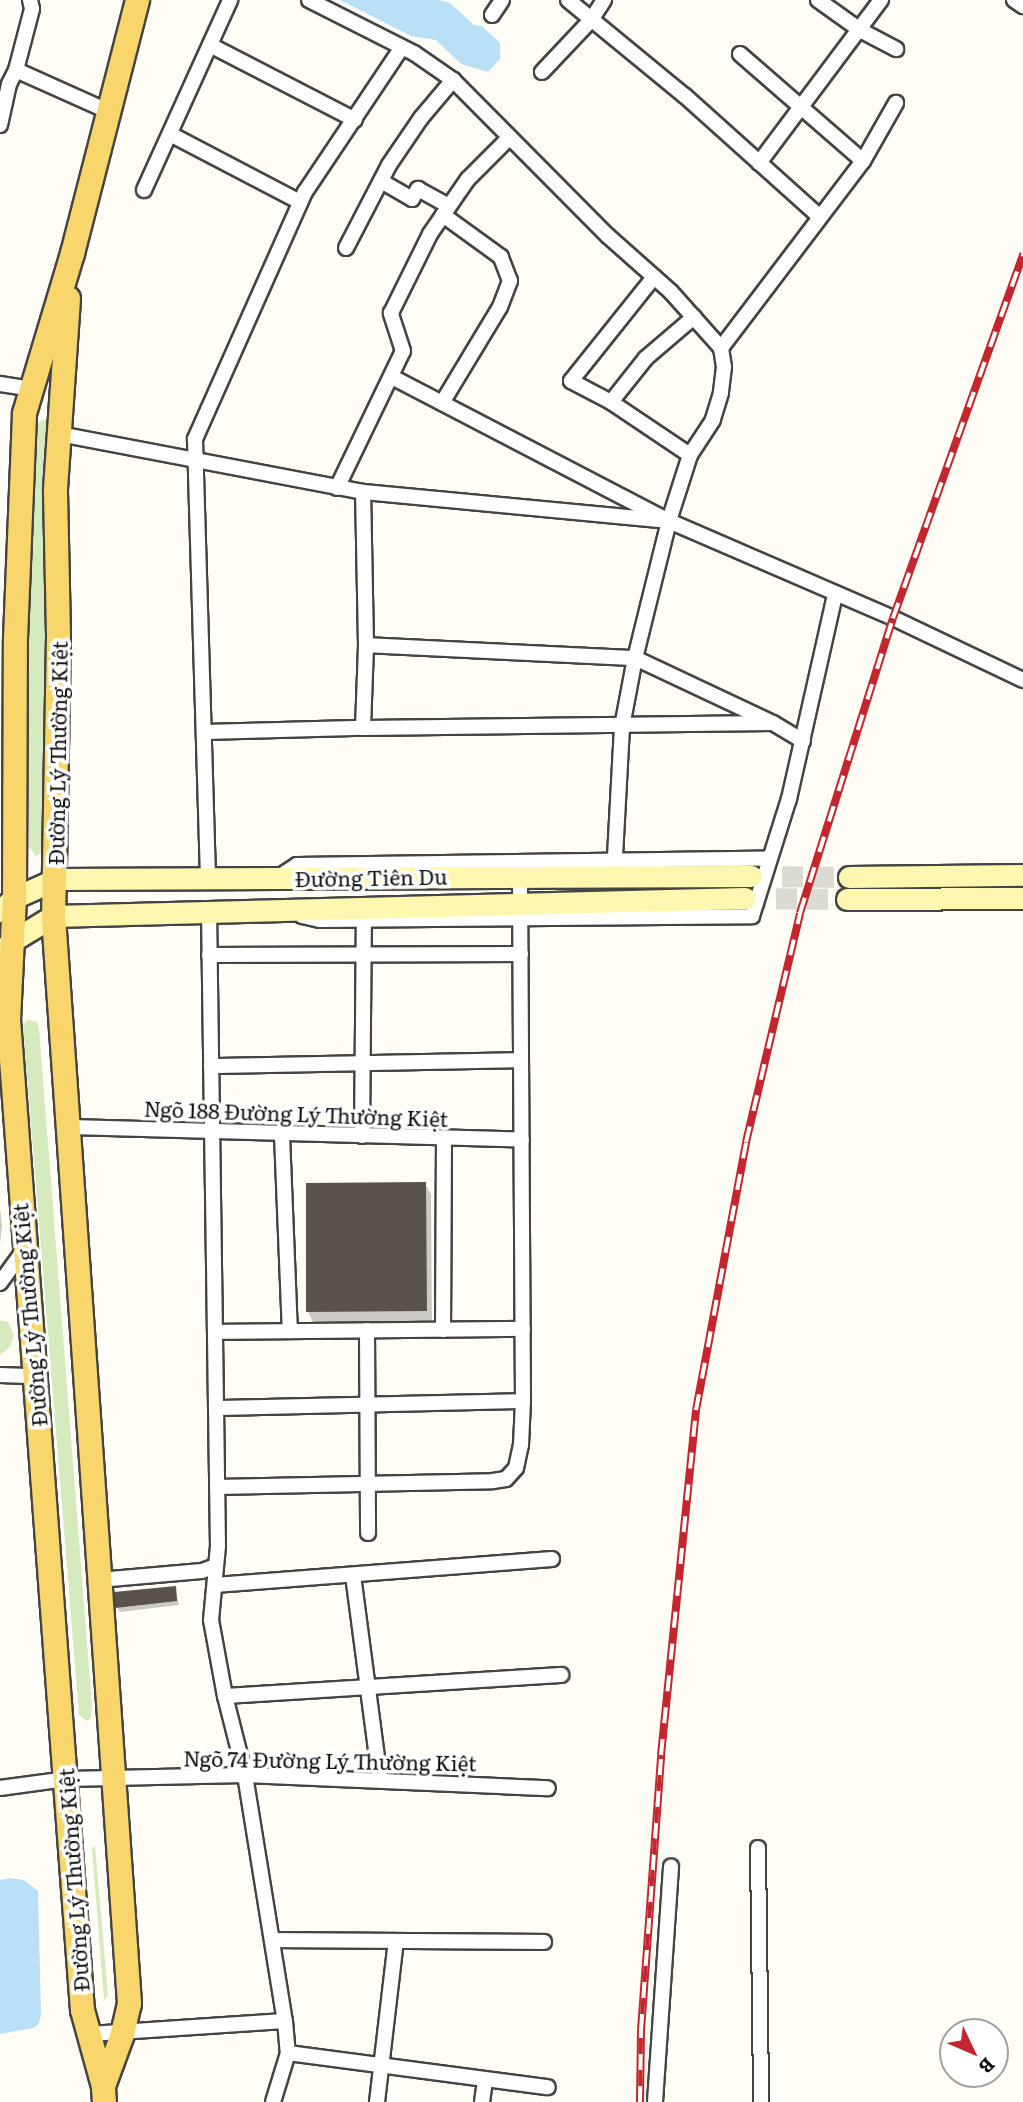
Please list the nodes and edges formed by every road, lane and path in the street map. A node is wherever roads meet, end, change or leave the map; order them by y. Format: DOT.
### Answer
graph roads {
  1 [pos="30,0"];
  2 [pos="137,0"];
  3 [pos="230,0"];
  4 [pos="309,0"];
  5 [pos="502,0"];
  6 [pos="568,0"];
  7 [pos="604,0"];
  8 [pos="818,0"];
  9 [pos="881,0"];
  10 [pos="1014,0"];
  11 [pos="1023,6"];
  12 [pos="492,15"];
  13 [pos="591,20"];
  14 [pos="859,30"];
  15 [pos="210,46"];
  16 [pos="402,47"];
  17 [pos="896,49"];
  18 [pos="740,54"];
  19 [pos="16,70"];
  20 [pos="542,72"];
  21 [pos="453,80"];
  22 [pos="895,103"];
  23 [pos="803,108"];
  24 [pos="110,112"];
  25 [pos="355,120"];
  26 [pos="0,125"];
  27 [pos="170,134"];
  28 [pos="510,137"];
  29 [pos="863,161"];
  30 [pos="759,163"];
  31 [pos="381,181"];
  32 [pos="144,190"];
  33 [pos="300,202"];
  34 [pos="446,211"];
  35 [pos="820,217"];
  36 [pos="345,248"];
  37 [pos="72,253"];
  38 [pos="654,277"];
  39 [pos="694,317"];
  40 [pos="721,348"];
  41 [pos="391,377"];
  42 [pos="0,384"];
  43 [pos="31,389"];
  44 [pos="611,402"];
  45 [pos="442,403"];
  46 [pos="59,434"];
  47 [pos="690,455"];
  48 [pos="194,459"];
  49 [pos="337,488"];
  50 [pos="363,492"];
  51 [pos="669,521"];
  52 [pos="835,595"];
  53 [pos="8,638"];
  54 [pos="366,645"];
  55 [pos="635,658"];
  56 [pos="1023,680"];
  57 [pos="773,723"];
  58 [pos="622,727"];
  59 [pos="363,728"];
  60 [pos="205,732"];
  61 [pos="803,741"];
  62 [pos="7,787"];
  63 [pos="615,858"];
  64 [pos="769,859"];
  65 [pos="1023,875"];
  66 [pos="520,876"];
  67 [pos="751,876"];
  68 [pos="849,877"];
  69 [pos="56,878"];
  70 [pos="208,878"];
  71 [pos="277,878"];
  72 [pos="745,898"];
  73 [pos="1023,898"];
  74 [pos="847,899"];
  75 [pos="7,904"];
  76 [pos="209,911"];
  77 [pos="520,911"];
  78 [pos="365,912"];
  79 [pos="53,916"];
  80 [pos="6,946"];
  81 [pos="364,954"];
  82 [pos="521,954"];
  83 [pos="209,955"];
  84 [pos="522,1060"];
  85 [pos="362,1063"];
  86 [pos="211,1066"];
  87 [pos="69,1127"];
  88 [pos="212,1133"];
  89 [pos="282,1135"];
  90 [pos="362,1136"];
  91 [pos="444,1138"];
  92 [pos="522,1140"];
  93 [pos="23,1250"];
  94 [pos="0,1283"];
  95 [pos="523,1329"];
  96 [pos="367,1330"];
  97 [pos="443,1330"];
  98 [pos="290,1331"];
  99 [pos="215,1332"];
  100 [pos="0,1375"];
  101 [pos="35,1376"];
  102 [pos="523,1401"];
  103 [pos="367,1405"];
  104 [pos="216,1408"];
  105 [pos="367,1484"];
  106 [pos="217,1487"];
  107 [pos="368,1533"];
  108 [pos="552,1559"];
  109 [pos="216,1566"];
  110 [pos="353,1575"];
  111 [pos="99,1580"];
  112 [pos="215,1585"];
  113 [pos="561,1675"];
  114 [pos="368,1687"];
  115 [pos="225,1696"];
  116 [pos="245,1775"];
  117 [pos="67,1779"];
  118 [pos="111,1779"];
  119 [pos="380,1779"];
  120 [pos="0,1788"];
  121 [pos="548,1788"];
  122 [pos="758,1848"];
  123 [pos="671,1867"];
  124 [pos="274,1940"];
  125 [pos="396,1941"];
  126 [pos="544,1942"];
  127 [pos="285,2021"];
  128 [pos="89,2034"];
  129 [pos="122,2034"];
  130 [pos="288,2053"];
  131 [pos="383,2066"];
  132 [pos="485,2080"];
  133 [pos="548,2087"];
  134 [pos="103,2094"];
  135 [pos="273,2102"];
  136 [pos="377,2102"];
  137 [pos="482,2102"];
  138 [pos="655,2102"];
  139 [pos="761,2102"];
  1 -- 19 [label="street"];
  2 -- 24 [label="main road, Đường Lý Thường Kiệt"];
  3 -- 15 [label="street"];
  4 -- 16 [label="street"];
  5 -- 12 [label="street"];
  6 -- 13 [label="street"];
  7 -- 13 [label="street"];
  8 -- 14 [label="street"];
  9 -- 14 [label="street"];
  10 -- 11 [label="street"];
  13 -- 20 [label="street"];
  13 -- 30 [label="street"];
  14 -- 17 [label="street"];
  14 -- 23 [label="street"];
  15 -- 25 [label="street"];
  15 -- 27 [label="street"];
  16 -- 21 [label="street"];
  16 -- 25 [label="street"];
  18 -- 23 [label="street"];
  19 -- 24 [label="street"];
  19 -- 26 [label="street"];
  21 -- 28 [label="street"];
  21 -- 31 [label="street"];
  22 -- 29 [label="street"];
  23 -- 29 [label="street"];
  23 -- 30 [label="street"];
  24 -- 37 [label="main road, Đường Lý Thường Kiệt"];
  25 -- 33 [label="street"];
  27 -- 32 [label="street"];
  27 -- 33 [label="street"];
  28 -- 34 [label="street"];
  28 -- 38 [label="street"];
  29 -- 35 [label="street"];
  30 -- 35 [label="street"];
  31 -- 34 [label="street"];
  31 -- 36 [label="street"];
  33 -- 48 [label="street"];
  34 -- 41 [label="street"];
  34 -- 45 [label="street"];
  35 -- 40 [label="street"];
  37 -- 43 [label="main road, Đường Lý Thường Kiệt"];
  37 -- 46 [label="main road, Đường Lý Thường Kiệt"];
  38 -- 39 [label="street"];
  38 -- 44 [label="street"];
  39 -- 40 [label="street"];
  39 -- 44 [label="street"];
  40 -- 47 [label="street"];
  41 -- 45 [label="street"];
  41 -- 49 [label="street"];
  42 -- 43 [label="street"];
  43 -- 53 [label="main road, Đường Lý Thường Kiệt"];
  44 -- 47 [label="street"];
  45 -- 51 [label="street"];
  46 -- 48 [label="street"];
  46 -- 69 [label="main road, Đường Lý Thường Kiệt"];
  47 -- 51 [label="street"];
  48 -- 49 [label="street"];
  48 -- 60 [label="street"];
  49 -- 50 [label="street"];
  50 -- 51 [label="street"];
  50 -- 54 [label="street"];
  51 -- 52 [label="street"];
  51 -- 55 [label="street"];
  52 -- 56 [label="street"];
  52 -- 61 [label="street"];
  53 -- 62 [label="main road, Đường Lý Thường Kiệt"];
  54 -- 55 [label="street"];
  54 -- 59 [label="street"];
  55 -- 57 [label="street"];
  55 -- 58 [label="street"];
  57 -- 58 [label="street"];
  57 -- 61 [label="street"];
  58 -- 59 [label="street"];
  58 -- 63 [label="street"];
  59 -- 60 [label="street"];
  60 -- 70 [label="street"];
  61 -- 64 [label="street"];
  62 -- 75 [label="main road, Đường Lý Thường Kiệt"];
  63 -- 64 [label="street"];
  63 -- 71 [label="street"];
  64 -- 77 [label="street"];
  65 -- 68 [label="main road"];
  66 -- 67 [label="main road, Đường Tiên Du"];
  66 -- 71 [label="main road, Đường Tiên Du"];
  66 -- 77 [label="street"];
  69 -- 70 [label="main road, Đường Tiên Du"];
  69 -- 75 [label="main road, Đường Tiên Du"];
  69 -- 79 [label="main road, Đường Lý Thường Kiệt"];
  70 -- 71 [label="main road, Đường Tiên Du"];
  72 -- 77 [label="main road, Đường Tiên Du"];
  73 -- 74 [label="main road"];
  75 -- 80 [label="main road, Đường Lý Thường Kiệt"];
  76 -- 78 [label="main road, Đường Tiên Du"];
  76 -- 79 [label="main road, Đường Tiên Du"];
  76 -- 83 [label="street"];
  77 -- 78 [label="main road, Đường Tiên Du"];
  77 -- 82 [label="street"];
  78 -- 81 [label="street"];
  79 -- 80 [label="main road, Đường Tiên Du"];
  79 -- 87 [label="main road, Đường Lý Thường Kiệt"];
  80 -- 93 [label="main road, Đường Lý Thường Kiệt"];
  81 -- 82 [label="street"];
  81 -- 83 [label="street"];
  81 -- 85 [label="street"];
  82 -- 84 [label="street"];
  83 -- 86 [label="street"];
  84 -- 85 [label="street"];
  84 -- 92 [label="street"];
  85 -- 86 [label="street"];
  85 -- 90 [label="street"];
  86 -- 88 [label="street"];
  87 -- 88 [label="street, Ngõ 188 Đường Lý Thường Kiệt"];
  87 -- 111 [label="main road, Đường Lý Thường Kiệt"];
  88 -- 89 [label="street, Ngõ 188 Đường Lý Thường Kiệt"];
  88 -- 99 [label="street"];
  89 -- 90 [label="street, Ngõ 188 Đường Lý Thường Kiệt"];
  89 -- 98 [label="street"];
  90 -- 91 [label="street, Ngõ 188 Đường Lý Thường Kiệt"];
  91 -- 92 [label="street, Ngõ 188 Đường Lý Thường Kiệt"];
  91 -- 97 [label="street"];
  92 -- 95 [label="street"];
  93 -- 94 [label="street"];
  93 -- 101 [label="main road, Đường Lý Thường Kiệt"];
  95 -- 97 [label="street"];
  95 -- 102 [label="street"];
  96 -- 97 [label="street"];
  96 -- 98 [label="street"];
  96 -- 103 [label="street"];
  98 -- 99 [label="street"];
  99 -- 104 [label="street"];
  100 -- 101 [label="street"];
  101 -- 117 [label="main road, Đường Lý Thường Kiệt"];
  102 -- 103 [label="street"];
  102 -- 105 [label="street"];
  103 -- 104 [label="street"];
  103 -- 105 [label="street"];
  104 -- 106 [label="street"];
  105 -- 106 [label="street"];
  105 -- 107 [label="street"];
  106 -- 109 [label="street"];
  108 -- 110 [label="street"];
  109 -- 111 [label="street"];
  109 -- 112 [label="street"];
  110 -- 112 [label="street"];
  110 -- 114 [label="street"];
  111 -- 118 [label="main road, Đường Lý Thường Kiệt"];
  112 -- 115 [label="street"];
  113 -- 114 [label="street"];
  114 -- 115 [label="street"];
  114 -- 119 [label="street"];
  115 -- 116 [label="street"];
  116 -- 118 [label="street, Ngõ 74 Đường Lý Thường Kiệt"];
  116 -- 119 [label="street, Ngõ 74 Đường Lý Thường Kiệt"];
  116 -- 124 [label="street"];
  117 -- 118 [label="street, Ngõ 74 Đường Lý Thường Kiệt"];
  117 -- 120 [label="street, Ngõ 74 Đường Lý Thường Kiệt"];
  117 -- 128 [label="main road, Đường Lý Thường Kiệt"];
  118 -- 129 [label="main road, Đường Lý Thường Kiệt"];
  119 -- 121 [label="street, Ngõ 74 Đường Lý Thường Kiệt"];
  122 -- 139 [label="street"];
  123 -- 138 [label="street"];
  124 -- 125 [label="street"];
  124 -- 127 [label="street"];
  125 -- 126 [label="street"];
  125 -- 131 [label="street"];
  127 -- 129 [label="street"];
  127 -- 130 [label="street"];
  128 -- 129 [label="street"];
  128 -- 134 [label="main road, Đường Lý Thường Kiệt"];
  129 -- 134 [label="main road, Đường Lý Thường Kiệt"];
  130 -- 131 [label="street"];
  130 -- 135 [label="street"];
  131 -- 132 [label="street"];
  131 -- 136 [label="street"];
  132 -- 133 [label="street"];
  132 -- 137 [label="street"];
}
